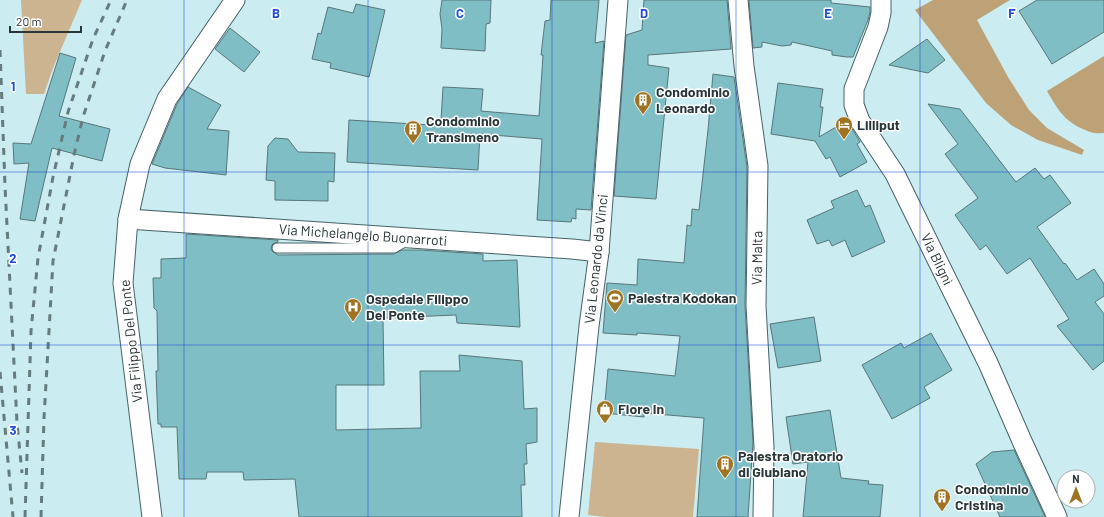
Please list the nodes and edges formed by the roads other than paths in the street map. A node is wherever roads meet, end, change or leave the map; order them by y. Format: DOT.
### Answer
graph roads {
  1 [pos="235,0"];
  2 [pos="618,0"];
  3 [pos="738,0"];
  4 [pos="880,0"];
  5 [pos="128,219"];
  6 [pos="413,238"];
  7 [pos="277,248"];
  8 [pos="598,252"];
  9 [pos="152,517"];
  10 [pos="570,517"];
  11 [pos="763,517"];
  12 [pos="1057,517"];
  1 -- 5 [label="street, Via Filippo Del Ponte"];
  2 -- 8 [label="street, Via Leonardo da Vinci"];
  3 -- 11 [label="street, Via Malta"];
  4 -- 12 [label="street, Via Blignì"];
  5 -- 6 [label="street, Via Michelangelo Buonarroti"];
  5 -- 9 [label="street, Via Filippo Del Ponte"];
  6 -- 7 [label="lane"];
  6 -- 8 [label="street, Via Michelangelo Buonarroti"];
  8 -- 10 [label="street, Via Leonardo da Vinci"];
}
